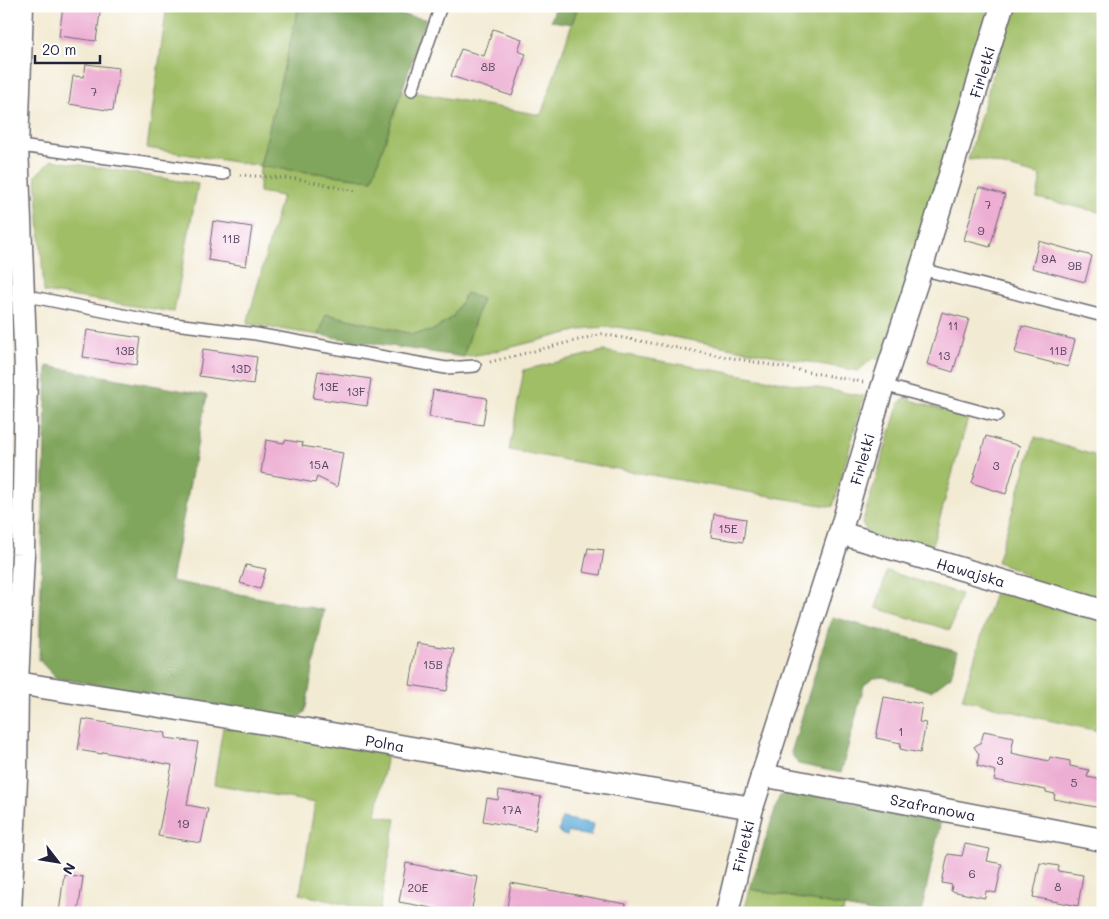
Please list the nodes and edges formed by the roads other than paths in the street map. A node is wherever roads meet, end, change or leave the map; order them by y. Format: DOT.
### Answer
graph roads {
  1 [pos="22,6"];
  2 [pos="441,6"];
  3 [pos="1002,6"];
  4 [pos="412,90"];
  5 [pos="12,145"];
  6 [pos="224,174"];
  7 [pos="921,268"];
  8 [pos="24,295"];
  9 [pos="1103,316"];
  10 [pos="475,366"];
  11 [pos="883,385"];
  12 [pos="997,416"];
  13 [pos="840,533"];
  14 [pos="1103,611"];
  15 [pos="17,683"];
  16 [pos="762,774"];
  17 [pos="11,779"];
  18 [pos="752,808"];
  19 [pos="1103,840"];
  20 [pos="10,913"];
  21 [pos="727,913"];
  1 -- 5 [label="street"];
  2 -- 4 [label="lane"];
  3 -- 7 [label="street, Firletki"];
  5 -- 6 [label="lane"];
  5 -- 8 [label="street"];
  7 -- 9 [label="lane"];
  7 -- 11 [label="street, Firletki"];
  8 -- 10 [label="lane"];
  8 -- 15 [label="street"];
  11 -- 12 [label="lane"];
  11 -- 13 [label="street, Firletki"];
  13 -- 14 [label="street, Hawajska"];
  13 -- 16 [label="street, Firletki"];
  15 -- 17 [label="street"];
  15 -- 18 [label="street, Polna"];
  16 -- 18 [label="street, Firletki"];
  16 -- 19 [label="street, Szafranowa"];
  17 -- 20 [label="street"];
  18 -- 21 [label="street, Firletki"];
}
